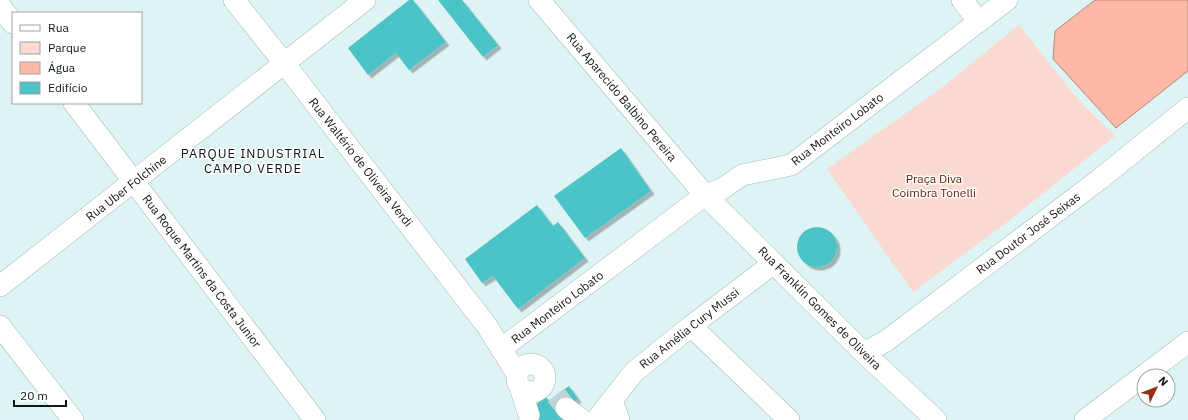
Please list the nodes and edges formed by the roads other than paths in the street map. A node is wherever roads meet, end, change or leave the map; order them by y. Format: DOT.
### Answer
graph roads {
  1 [pos="234,0"];
  2 [pos="365,0"];
  3 [pos="539,0"];
  4 [pos="962,0"];
  5 [pos="1007,0"];
  6 [pos="0,6"];
  7 [pos="12,22"];
  8 [pos="979,22"];
  9 [pos="284,63"];
  10 [pos="75,104"];
  11 [pos="1188,108"];
  12 [pos="134,182"];
  13 [pos="705,195"];
  14 [pos="774,263"];
  15 [pos="0,286"];
  16 [pos="0,326"];
  17 [pos="691,326"];
  18 [pos="1188,342"];
  19 [pos="506,346"];
  20 [pos="864,353"];
  21 [pos="540,368"];
  22 [pos="519,381"];
  23 [pos="612,400"];
  24 [pos="582,414"];
  25 [pos="529,415"];
  26 [pos="73,420"];
  27 [pos="315,420"];
  28 [pos="619,420"];
  29 [pos="789,420"];
  30 [pos="936,420"];
  31 [pos="1085,420"];
  1 -- 9 [label="street, Rua Waltério de Oliveira Verdi"];
  2 -- 9 [label="street, Rua Uber Folchine"];
  3 -- 13 [label="street, Rua Aparecido Balbino Pereira"];
  4 -- 8 [label="street"];
  5 -- 8 [label="street, Rua Monteiro Lobato"];
  6 -- 7 [label="street"];
  8 -- 13 [label="street, Rua Monteiro Lobato"];
  9 -- 12 [label="street, Rua Uber Folchine"];
  9 -- 19 [label="street, Rua Waltério de Oliveira Verdi"];
  10 -- 12 [label="street, Rua Roque Martins da Costa Junior"];
  11 -- 20 [label="street, Rua Doutor José Seixas"];
  12 -- 15 [label="street, Rua Uber Folchine"];
  12 -- 27 [label="street, Rua Roque Martins da Costa Junior"];
  13 -- 14 [label="street, Rua Franklin Gomes de Oliveira"];
  13 -- 19 [label="street, Rua Monteiro Lobato"];
  14 -- 17 [label="street, Rua Amélia Cury Mussi"];
  14 -- 20 [label="street, Rua Franklin Gomes de Oliveira"];
  16 -- 26 [label="street"];
  17 -- 23 [label="street, Rua Amélia Cury Mussi"];
  17 -- 29 [label="street"];
  18 -- 31 [label="street"];
  19 -- 21 [label="street, Rua Waltério de Oliveira Verdi"];
  19 -- 22 [label="street, Rua Waltério de Oliveira Verdi"];
  20 -- 30 [label="street, Rua Franklin Gomes de Oliveira"];
  21 -- 22 [label="street"];
  21 -- 24 [label="street, Rua Waltério de Oliveira Verdi"];
  22 -- 25 [label="street, Rua Waltério de Oliveira Verdi"];
  23 -- 24 [label="street, Rua Amélia Cury Mussi"];
  23 -- 28 [label="street"];
}
